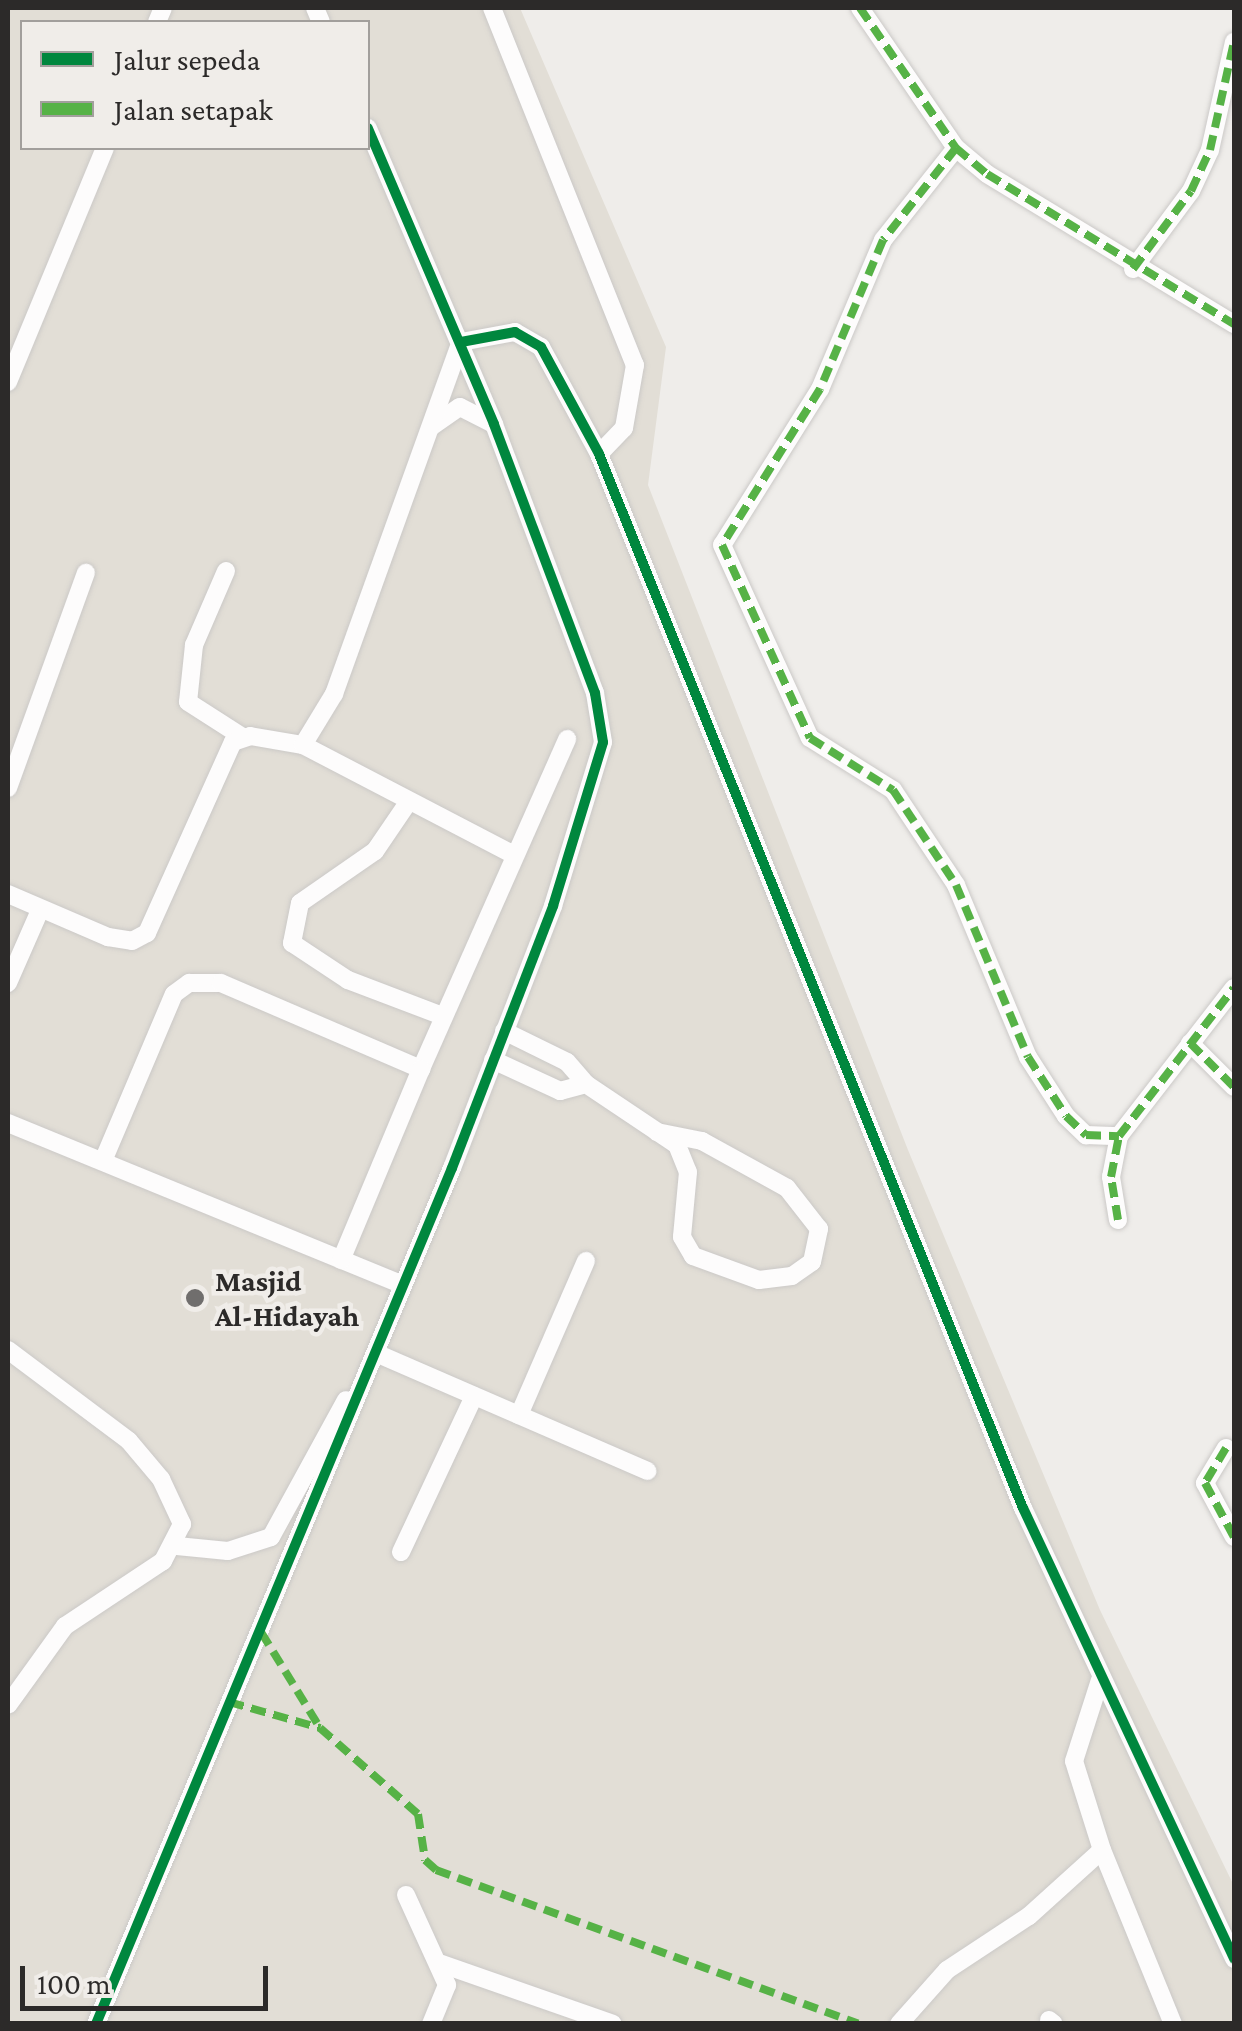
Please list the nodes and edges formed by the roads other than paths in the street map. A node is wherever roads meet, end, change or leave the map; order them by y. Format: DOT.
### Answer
graph roads {
  1 [pos="492,8"];
  2 [pos="860,8"];
  3 [pos="1234,42"];
  4 [pos="370,133"];
  5 [pos="956,148"];
  6 [pos="104,150"];
  7 [pos="1133,269"];
  8 [pos="1234,324"];
  9 [pos="461,342"];
  10 [pos="8,382"];
  11 [pos="494,424"];
  12 [pos="431,428"];
  13 [pos="600,454"];
  14 [pos="226,571"];
  15 [pos="86,573"];
  16 [pos="241,736"];
  17 [pos="567,740"];
  18 [pos="303,746"];
  19 [pos="8,788"];
  20 [pos="407,804"];
  21 [pos="514,855"];
  22 [pos="8,894"];
  23 [pos="40,910"];
  24 [pos="8,984"];
  25 [pos="1234,988"];
  26 [pos="440,1016"];
  27 [pos="504,1032"];
  28 [pos="1190,1043"];
  29 [pos="492,1060"];
  30 [pos="421,1069"];
  31 [pos="586,1084"];
  32 [pos="1234,1087"];
  33 [pos="8,1123"];
  34 [pos="657,1132"];
  35 [pos="1119,1136"];
  36 [pos="103,1161"];
  37 [pos="1118,1220"];
  38 [pos="341,1260"];
  39 [pos="586,1261"];
  40 [pos="401,1284"];
  41 [pos="8,1350"];
  42 [pos="376,1353"];
  43 [pos="364,1383"];
  44 [pos="474,1396"];
  45 [pos="519,1415"];
  46 [pos="1226,1448"];
  47 [pos="648,1471"];
  48 [pos="1234,1537"];
  49 [pos="176,1546"];
  50 [pos="401,1552"];
  51 [pos="1100,1680"];
  52 [pos="8,1706"];
  53 [pos="1102,1850"];
  54 [pos="406,1895"];
  55 [pos="1234,1959"];
  56 [pos="440,1963"];
  57 [pos="97,2023"];
  58 [pos="431,2024"];
  59 [pos="613,2024"];
  60 [pos="899,2024"];
  61 [pos="1173,2024"];
  1 -- 13 [label="street"];
  2 -- 5 [label="street"];
  3 -- 7 [label="street"];
  4 -- 9 [label="street"];
  5 -- 7 [label="street"];
  5 -- 35 [label="street"];
  6 -- 10 [label="street"];
  7 -- 8 [label="street"];
  9 -- 11 [label="street"];
  9 -- 12 [label="street"];
  9 -- 13 [label="street"];
  11 -- 12 [label="street"];
  11 -- 27 [label="street"];
  12 -- 18 [label="street"];
  13 -- 51 [label="street"];
  14 -- 16 [label="street"];
  15 -- 19 [label="street"];
  16 -- 18 [label="street"];
  16 -- 23 [label="street"];
  17 -- 21 [label="street"];
  18 -- 20 [label="street"];
  20 -- 21 [label="street"];
  20 -- 26 [label="street"];
  21 -- 26 [label="street"];
  22 -- 23 [label="street"];
  23 -- 24 [label="street"];
  25 -- 28 [label="street"];
  26 -- 30 [label="street"];
  27 -- 29 [label="street"];
  27 -- 31 [label="street"];
  28 -- 32 [label="street"];
  28 -- 35 [label="street"];
  29 -- 31 [label="street"];
  29 -- 40 [label="street"];
  30 -- 36 [label="street"];
  30 -- 38 [label="street"];
  31 -- 34 [label="street"];
  33 -- 36 [label="street"];
  34 -- 34 [label="street"];
  35 -- 37 [label="street"];
  36 -- 38 [label="street"];
  38 -- 40 [label="street"];
  39 -- 45 [label="street"];
  40 -- 42 [label="street"];
  41 -- 49 [label="street"];
  42 -- 43 [label="street"];
  42 -- 44 [label="street"];
  43 -- 49 [label="street"];
  43 -- 57 [label="street"];
  44 -- 45 [label="street"];
  44 -- 50 [label="street"];
  45 -- 47 [label="street"];
  46 -- 48 [label="street"];
  49 -- 52 [label="street"];
  51 -- 53 [label="street"];
  51 -- 55 [label="street"];
  53 -- 60 [label="street"];
  53 -- 61 [label="street"];
  54 -- 56 [label="street"];
  56 -- 58 [label="street"];
  56 -- 59 [label="street"];
}
